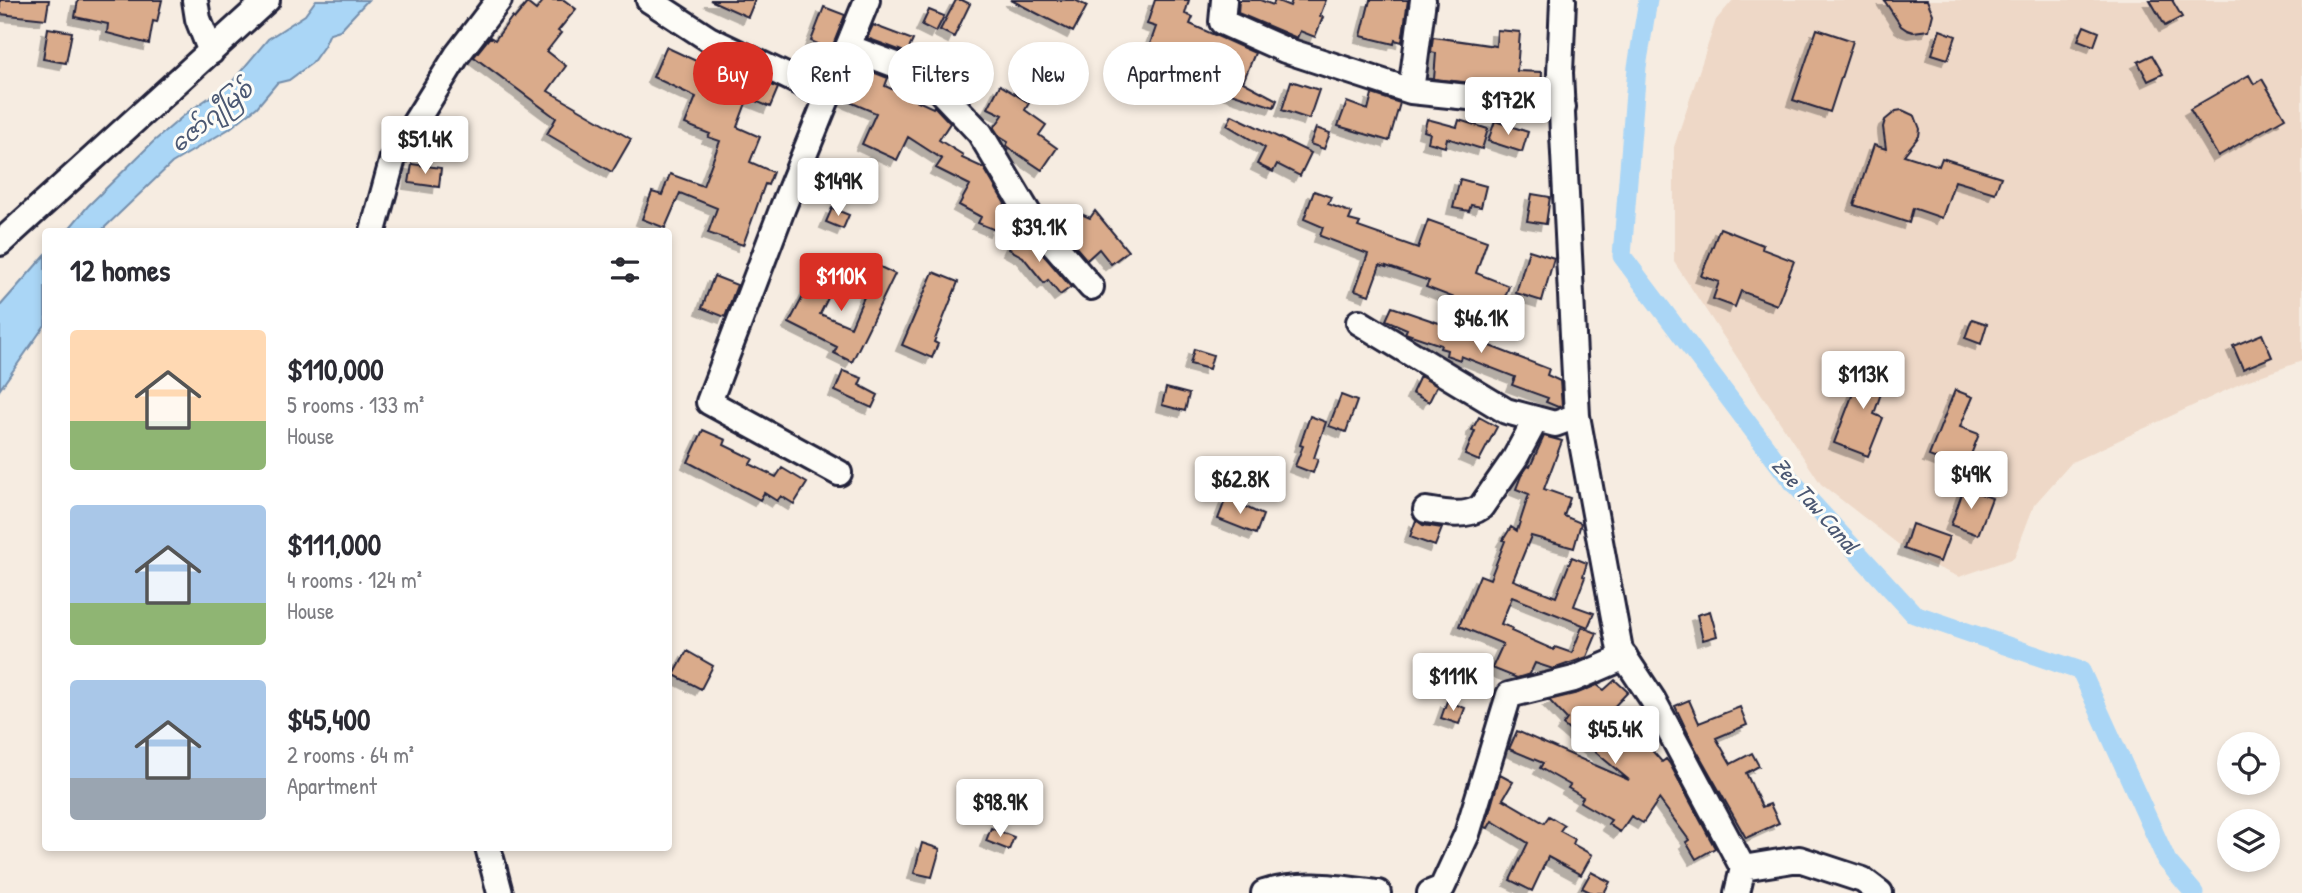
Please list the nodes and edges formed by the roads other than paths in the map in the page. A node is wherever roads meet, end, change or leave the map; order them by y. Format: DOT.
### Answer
graph roads {
  1 [pos="195,0"];
  2 [pos="267,0"];
  3 [pos="499,0"];
  4 [pos="649,0"];
  5 [pos="867,0"];
  6 [pos="1224,0"];
  7 [pos="1423,0"];
  8 [pos="1563,0"];
  9 [pos="850,42"];
  10 [pos="211,52"];
  11 [pos="874,57"];
  12 [pos="787,76"];
  13 [pos="1411,92"];
  14 [pos="824,105"];
  15 [pos="1563,107"];
  16 [pos="374,228"];
  17 [pos="0,243"];
  18 [pos="1091,287"];
  19 [pos="1359,322"];
  20 [pos="1577,416"];
  21 [pos="1536,419"];
  22 [pos="839,473"];
  23 [pos="1426,510"];
  24 [pos="1625,657"];
  25 [pos="489,851"];
  26 [pos="1743,868"];
  27 [pos="500,893"];
  28 [pos="1264,893"];
  29 [pos="1378,893"];
  30 [pos="1430,893"];
  31 [pos="1737,893"];
  32 [pos="1880,893"];
  1 -- 10 [label="street"];
  2 -- 10 [label="street"];
  3 -- 16 [label="street"];
  4 -- 12 [label="street"];
  5 -- 9 [label="street"];
  6 -- 13 [label="street"];
  7 -- 13 [label="street"];
  8 -- 15 [label="street"];
  10 -- 17 [label="street"];
  11 -- 18 [label="street"];
  13 -- 15 [label="street"];
  14 -- 22 [label="street"];
  15 -- 20 [label="street"];
  19 -- 21 [label="street"];
  20 -- 21 [label="street"];
  20 -- 24 [label="street"];
  21 -- 23 [label="street"];
  24 -- 26 [label="street"];
  24 -- 30 [label="street"];
  25 -- 27 [label="street"];
  26 -- 31 [label="street"];
  26 -- 32 [label="street"];
  28 -- 29 [label="street"];
}
